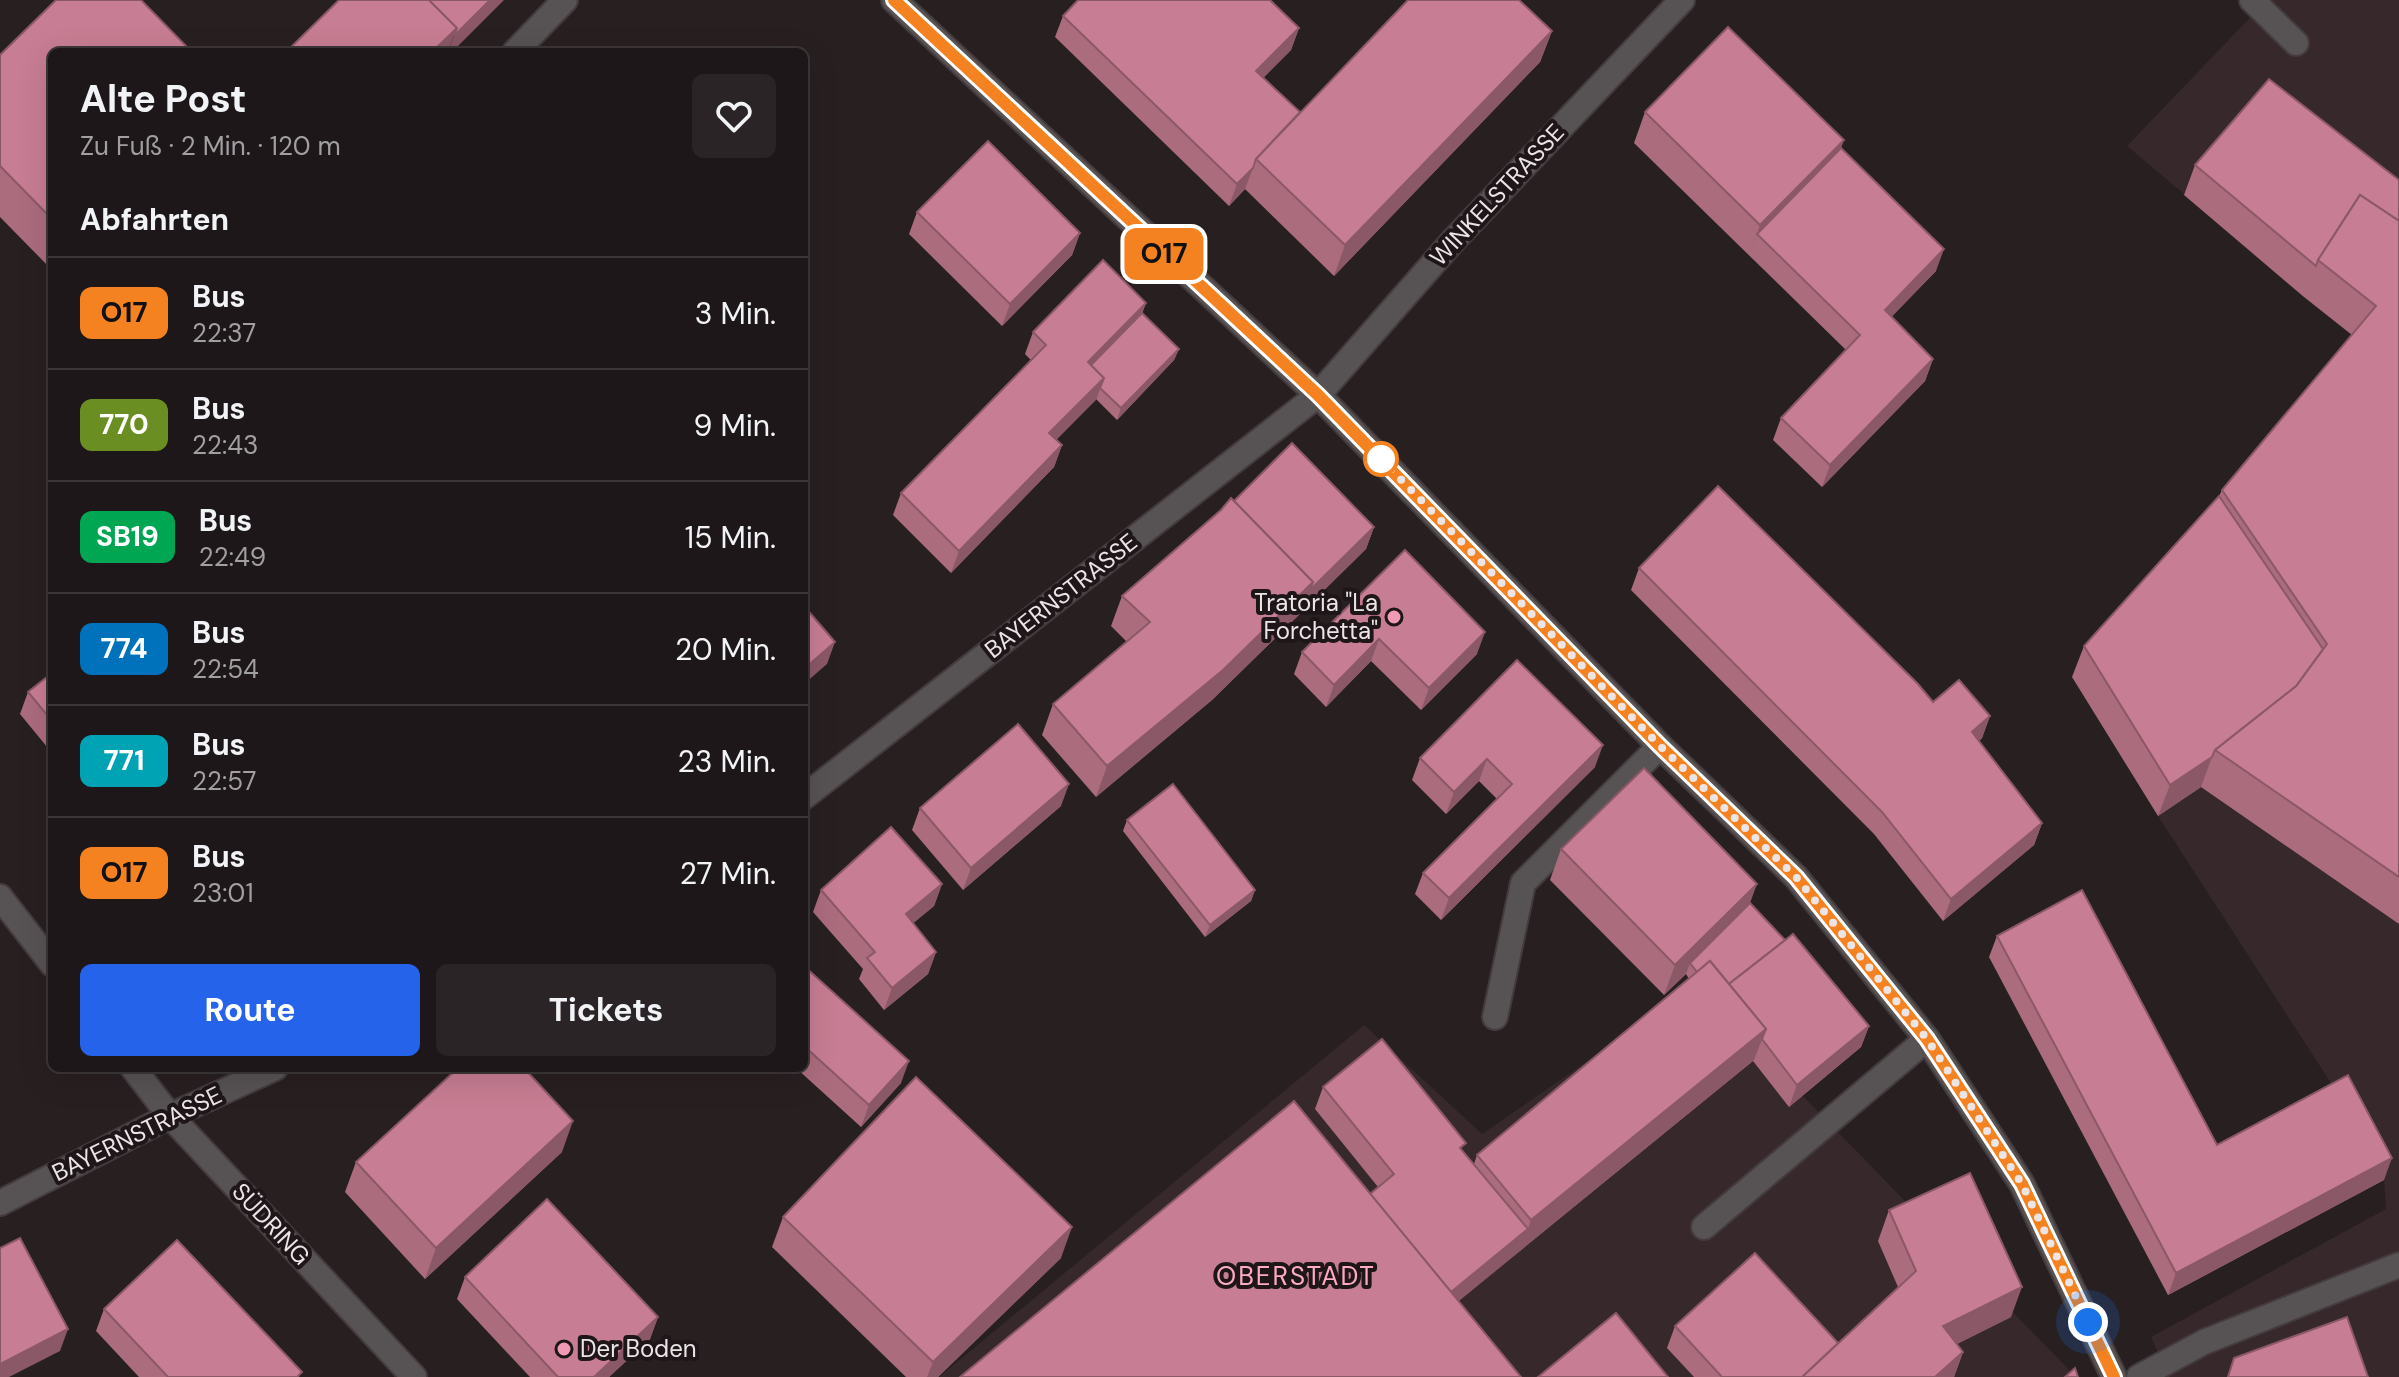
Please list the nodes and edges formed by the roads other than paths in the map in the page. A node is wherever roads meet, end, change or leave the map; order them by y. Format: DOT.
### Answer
graph roads {
  1 [pos="565,0"];
  2 [pos="894,0"];
  3 [pos="1682,0"];
  4 [pos="2252,0"];
  5 [pos="2296,43"];
  6 [pos="519,48"];
  7 [pos="1318,395"];
  8 [pos="1660,746"];
  9 [pos="808,794"];
  10 [pos="0,897"];
  11 [pos="48,959"];
  12 [pos="1495,1017"];
  13 [pos="1927,1039"];
  14 [pos="136,1072"];
  15 [pos="266,1072"];
  16 [pos="170,1116"];
  17 [pos="0,1203"];
  18 [pos="1704,1227"];
  19 [pos="2399,1265"];
  20 [pos="414,1377"];
  21 [pos="2114,1377"];
  22 [pos="2139,1377"];
  1 -- 6 [label="street"];
  2 -- 7 [label="street"];
  3 -- 7 [label="street, WINKELSTRASSE"];
  4 -- 5 [label="street"];
  7 -- 8 [label="street"];
  7 -- 9 [label="street, BAYERNSTRASSE"];
  8 -- 12 [label="street"];
  8 -- 13 [label="street"];
  10 -- 11 [label="street"];
  13 -- 18 [label="street"];
  13 -- 21 [label="street"];
  14 -- 16 [label="street, SÜDRING"];
  15 -- 16 [label="street, BAYERNSTRASSE"];
  16 -- 17 [label="street, BAYERNSTRASSE"];
  16 -- 20 [label="street, SÜDRING"];
  19 -- 22 [label="street"];
}
